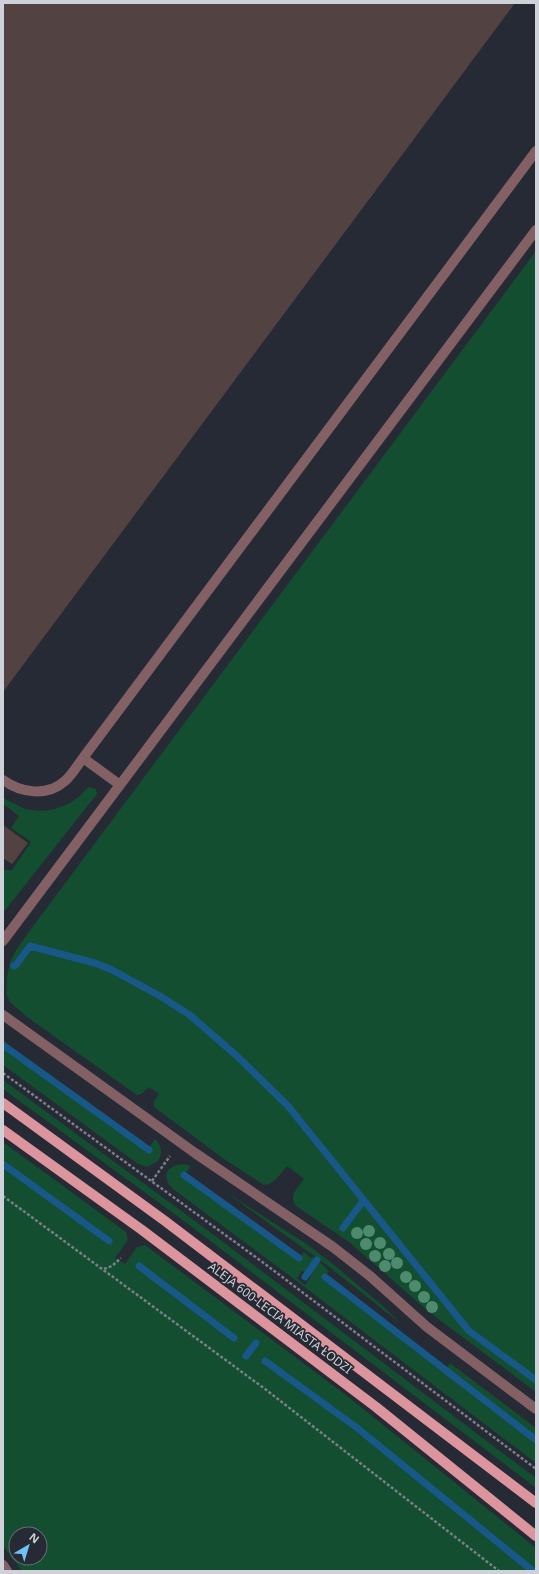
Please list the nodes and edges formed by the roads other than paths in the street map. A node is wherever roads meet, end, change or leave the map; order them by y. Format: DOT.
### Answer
graph roads {
  1 [pos="536,151"];
  2 [pos="536,230"];
  3 [pos="83,758"];
  4 [pos="3,780"];
  5 [pos="120,786"];
  6 [pos="3,941"];
  7 [pos="3,1015"];
  8 [pos="3,1103"];
  9 [pos="3,1130"];
  10 [pos="536,1409"];
  11 [pos="536,1503"];
  12 [pos="536,1536"];
  13 [pos="3,1565"];
  14 [pos="7,1571"];
  1 -- 3 [label="street"];
  2 -- 5 [label="street"];
  3 -- 4 [label="street"];
  3 -- 5 [label="street"];
  5 -- 6 [label="street"];
  7 -- 10 [label="street"];
  8 -- 11 [label="main road, ALEJA 600-LECIA MIASTA ŁODZI"];
  9 -- 12 [label="main road, ALEJA 600-LECIA MIASTA ŁODZI"];
  13 -- 14 [label="street"];
}
